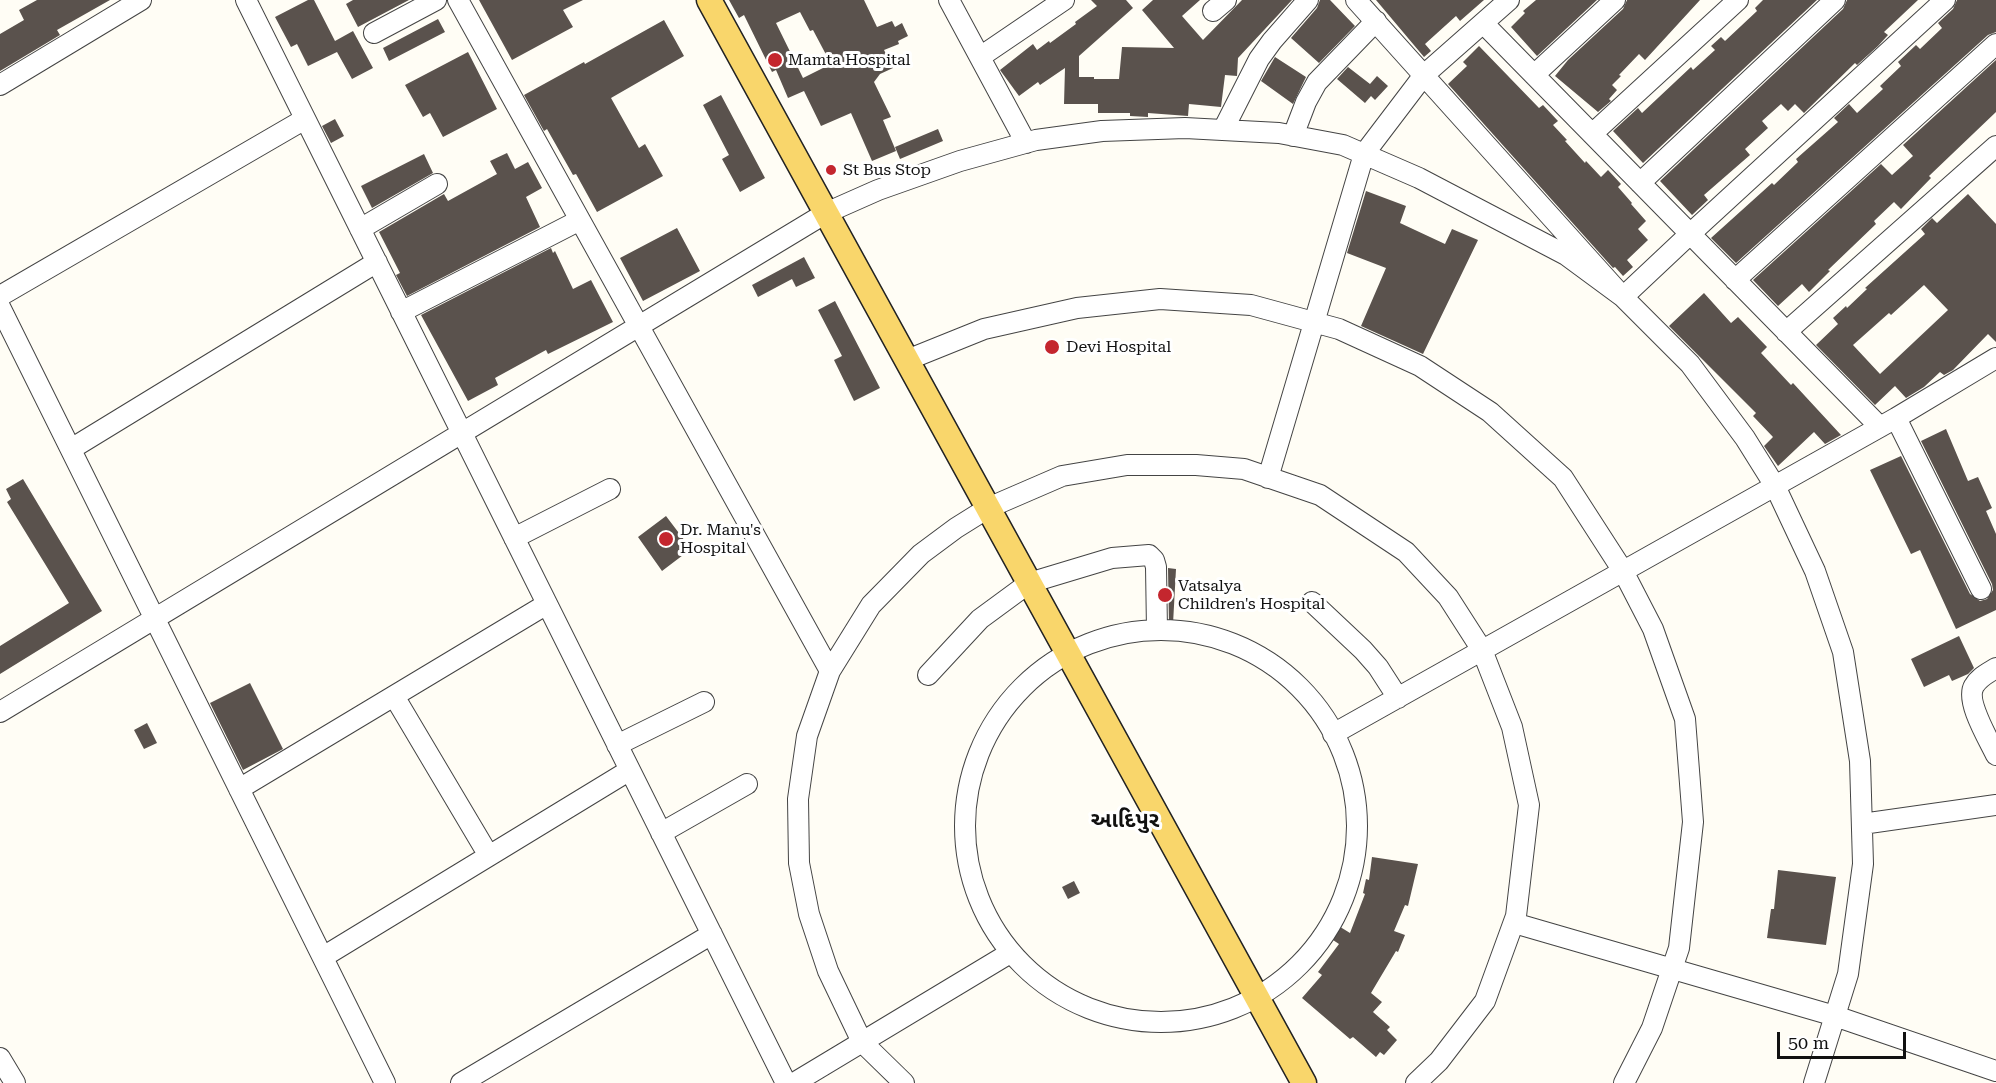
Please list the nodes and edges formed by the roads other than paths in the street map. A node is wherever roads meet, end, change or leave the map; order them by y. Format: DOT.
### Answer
graph roads {
  1 [pos="141,0"];
  2 [pos="246,0"];
  3 [pos="436,0"];
  4 [pos="458,0"];
  5 [pos="694,0"];
  6 [pos="709,0"];
  7 [pos="949,0"];
  8 [pos="1064,0"];
  9 [pos="1308,0"];
  10 [pos="1356,0"];
  11 [pos="1509,0"];
  12 [pos="1615,0"];
  13 [pos="1738,0"];
  14 [pos="1835,0"];
  15 [pos="1945,0"];
  16 [pos="1376,21"];
  17 [pos="1484,24"];
  18 [pos="374,33"];
  19 [pos="1996,44"];
  20 [pos="980,57"];
  21 [pos="1424,75"];
  22 [pos="1534,75"];
  23 [pos="0,85"];
  24 [pos="305,119"];
  25 [pos="1222,130"];
  26 [pos="1592,135"];
  27 [pos="1293,136"];
  28 [pos="1026,143"];
  29 [pos="1996,146"];
  30 [pos="1364,154"];
  31 [pos="1640,183"];
  32 [pos="437,184"];
  33 [pos="821,217"];
  34 [pos="580,220"];
  35 [pos="360,229"];
  36 [pos="1690,234"];
  37 [pos="376,262"];
  38 [pos="1736,280"];
  39 [pos="0,296"];
  40 [pos="1623,297"];
  41 [pos="0,307"];
  42 [pos="401,312"];
  43 [pos="1314,322"];
  44 [pos="639,327"];
  45 [pos="1786,332"];
  46 [pos="1996,358"];
  47 [pos="907,360"];
  48 [pos="1888,423"];
  49 [pos="462,434"];
  50 [pos="71,449"];
  51 [pos="1268,478"];
  52 [pos="1775,486"];
  53 [pos="610,489"];
  54 [pos="982,511"];
  55 [pos="514,538"];
  56 [pos="1623,571"];
  57 [pos="1024,587"];
  58 [pos="1981,589"];
  59 [pos="1312,602"];
  60 [pos="547,604"];
  61 [pos="155,619"];
  62 [pos="1157,630"];
  63 [pos="1482,650"];
  64 [pos="1061,655"];
  65 [pos="1996,668"];
  66 [pos="830,670"];
  67 [pos="928,675"];
  68 [pos="394,696"];
  69 [pos="1398,698"];
  70 [pos="704,702"];
  71 [pos="0,712"];
  72 [pos="1333,734"];
  73 [pos="617,745"];
  74 [pos="1996,755"];
  75 [pos="630,770"];
  76 [pos="747,784"];
  77 [pos="239,789"];
  78 [pos="1996,805"];
  79 [pos="1862,824"];
  80 [pos="661,833"];
  81 [pos="489,856"];
  82 [pos="1514,922"];
  83 [pos="712,934"];
  84 [pos="1010,952"];
  85 [pos="322,957"];
  86 [pos="1672,969"];
  87 [pos="1252,1002"];
  88 [pos="1835,1016"];
  89 [pos="862,1042"];
  90 [pos="0,1058"];
  91 [pos="1996,1071"];
  92 [pos="15,1083"];
  93 [pos="385,1083"];
  94 [pos="461,1083"];
  95 [pos="786,1083"];
  96 [pos="794,1083"];
  97 [pos="904,1083"];
  98 [pos="1289,1083"];
  99 [pos="1304,1083"];
  100 [pos="1416,1083"];
  101 [pos="1624,1083"];
  102 [pos="1814,1083"];
  1 -- 23 [label="street"];
  2 -- 24 [label="street"];
  3 -- 18 [label="street"];
  4 -- 34 [label="street"];
  5 -- 33 [label="main road"];
  6 -- 33 [label="main road"];
  7 -- 20 [label="street"];
  8 -- 20 [label="street"];
  9 -- 25 [label="street"];
  10 -- 16 [label="street"];
  11 -- 17 [label="street"];
  12 -- 22 [label="street"];
  13 -- 26 [label="street"];
  14 -- 31 [label="street"];
  15 -- 36 [label="street"];
  16 -- 21 [label="street"];
  16 -- 27 [label="street"];
  17 -- 21 [label="street"];
  17 -- 22 [label="street"];
  19 -- 38 [label="street"];
  20 -- 28 [label="street"];
  21 -- 30 [label="street"];
  21 -- 40 [label="street"];
  22 -- 26 [label="street"];
  24 -- 35 [label="street"];
  24 -- 39 [label="street"];
  25 -- 27 [label="street"];
  25 -- 28 [label="street"];
  26 -- 31 [label="street"];
  27 -- 30 [label="street"];
  28 -- 33 [label="street"];
  29 -- 45 [label="street"];
  30 -- 40 [label="street"];
  30 -- 43 [label="street"];
  31 -- 36 [label="street"];
  32 -- 35 [label="street"];
  33 -- 44 [label="street"];
  33 -- 47 [label="main road"];
  33 -- 54 [label="main road"];
  34 -- 42 [label="street"];
  34 -- 44 [label="street"];
  35 -- 37 [label="street"];
  36 -- 38 [label="street"];
  36 -- 40 [label="street"];
  37 -- 42 [label="street"];
  37 -- 50 [label="street"];
  38 -- 45 [label="street"];
  40 -- 52 [label="street"];
  41 -- 50 [label="street"];
  42 -- 49 [label="street"];
  43 -- 47 [label="street"];
  43 -- 51 [label="street"];
  43 -- 56 [label="street"];
  44 -- 49 [label="street"];
  44 -- 66 [label="street"];
  45 -- 48 [label="street"];
  46 -- 48 [label="street"];
  47 -- 54 [label="main road"];
  48 -- 52 [label="street"];
  48 -- 58 [label="street"];
  49 -- 55 [label="street"];
  49 -- 61 [label="street"];
  50 -- 61 [label="street"];
  51 -- 54 [label="street"];
  51 -- 63 [label="street"];
  52 -- 56 [label="street"];
  52 -- 79 [label="street"];
  53 -- 55 [label="street"];
  54 -- 57 [label="main road"];
  54 -- 66 [label="street"];
  55 -- 60 [label="street"];
  56 -- 63 [label="street"];
  56 -- 86 [label="street"];
  57 -- 62 [label="street"];
  57 -- 64 [label="main road"];
  57 -- 67 [label="street"];
  59 -- 69 [label="street"];
  60 -- 68 [label="street"];
  60 -- 73 [label="street"];
  61 -- 71 [label="street"];
  61 -- 77 [label="street"];
  62 -- 64 [label="street"];
  62 -- 72 [label="street"];
  63 -- 69 [label="street"];
  63 -- 82 [label="street"];
  64 -- 84 [label="street"];
  64 -- 87 [label="main road"];
  65 -- 74 [label="street"];
  66 -- 89 [label="street"];
  68 -- 77 [label="street"];
  68 -- 81 [label="street"];
  69 -- 72 [label="street"];
  70 -- 73 [label="street"];
  72 -- 87 [label="street"];
  73 -- 75 [label="street"];
  75 -- 80 [label="street"];
  75 -- 81 [label="street"];
  76 -- 80 [label="street"];
  77 -- 85 [label="street"];
  78 -- 79 [label="street"];
  79 -- 88 [label="street"];
  80 -- 83 [label="street"];
  81 -- 85 [label="street"];
  82 -- 86 [label="street"];
  82 -- 100 [label="street"];
  83 -- 94 [label="street"];
  83 -- 95 [label="street"];
  84 -- 87 [label="street"];
  84 -- 89 [label="street"];
  85 -- 93 [label="street"];
  86 -- 88 [label="street"];
  86 -- 101 [label="street"];
  87 -- 98 [label="main road"];
  87 -- 99 [label="main road"];
  88 -- 91 [label="street"];
  88 -- 102 [label="street"];
  89 -- 96 [label="street"];
  89 -- 97 [label="street"];
  90 -- 92 [label="street"];
}
